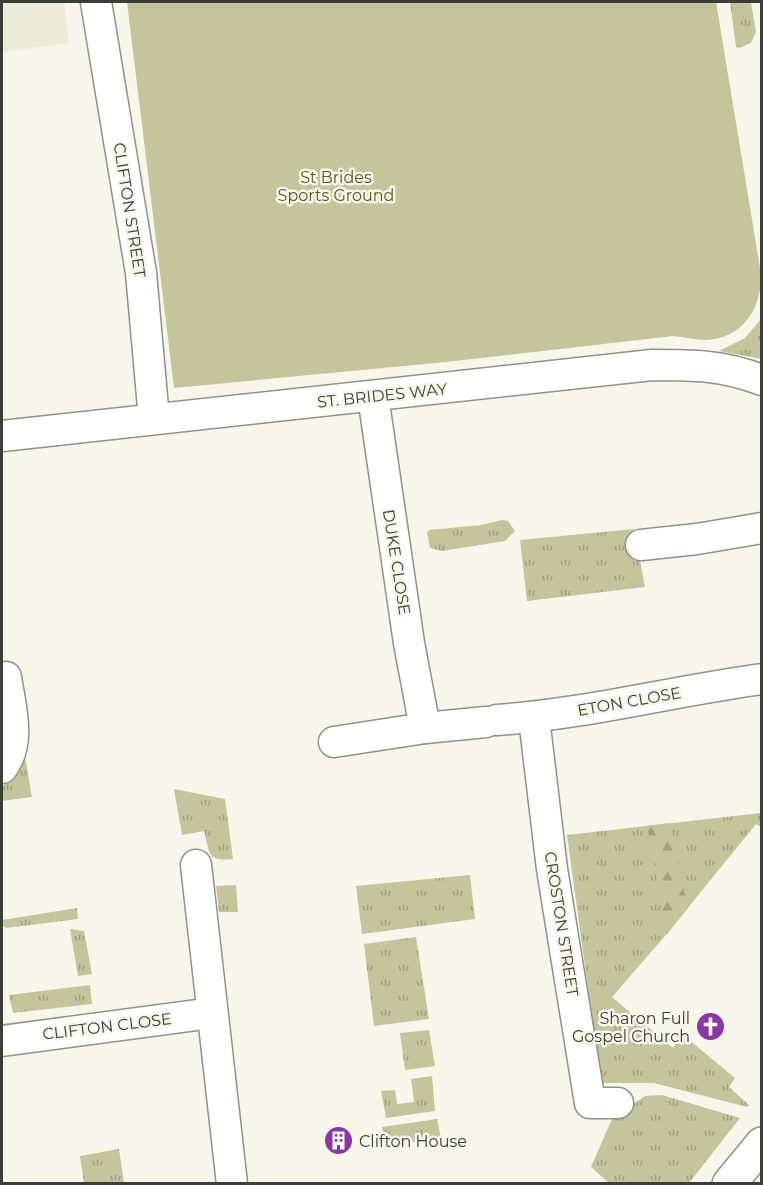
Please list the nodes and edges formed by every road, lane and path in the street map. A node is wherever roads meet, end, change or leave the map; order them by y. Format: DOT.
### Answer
graph roads {
  1 [pos="96,2"];
  2 [pos="762,380"];
  3 [pos="373,396"];
  4 [pos="154,419"];
  5 [pos="2,436"];
  6 [pos="762,528"];
  7 [pos="641,545"];
  8 [pos="6,677"];
  9 [pos="762,679"];
  10 [pos="534,718"];
  11 [pos="425,728"];
  12 [pos="334,742"];
  13 [pos="2,768"];
  14 [pos="196,865"];
  15 [pos="212,1013"];
  16 [pos="2,1041"];
  17 [pos="600,1108"];
  18 [pos="762,1144"];
  19 [pos="232,1184"];
  20 [pos="729,1184"];
  1 -- 4 [label="street, CLIFTON STREET"];
  2 -- 3 [label="street, ST. BRIDES WAY"];
  3 -- 4 [label="street, ST. BRIDES WAY"];
  3 -- 11 [label="street, DUKE CLOSE"];
  4 -- 5 [label="street, ST. BRIDES WAY"];
  6 -- 7 [label="street"];
  8 -- 13 [label="street"];
  9 -- 10 [label="street, ETON CLOSE"];
  10 -- 11 [label="street, ETON CLOSE"];
  10 -- 17 [label="street, CROSTON STREET"];
  11 -- 12 [label="street, ETON CLOSE"];
  14 -- 15 [label="street"];
  15 -- 16 [label="street, CLIFTON CLOSE"];
  15 -- 19 [label="street"];
  18 -- 20 [label="main road"];
}
